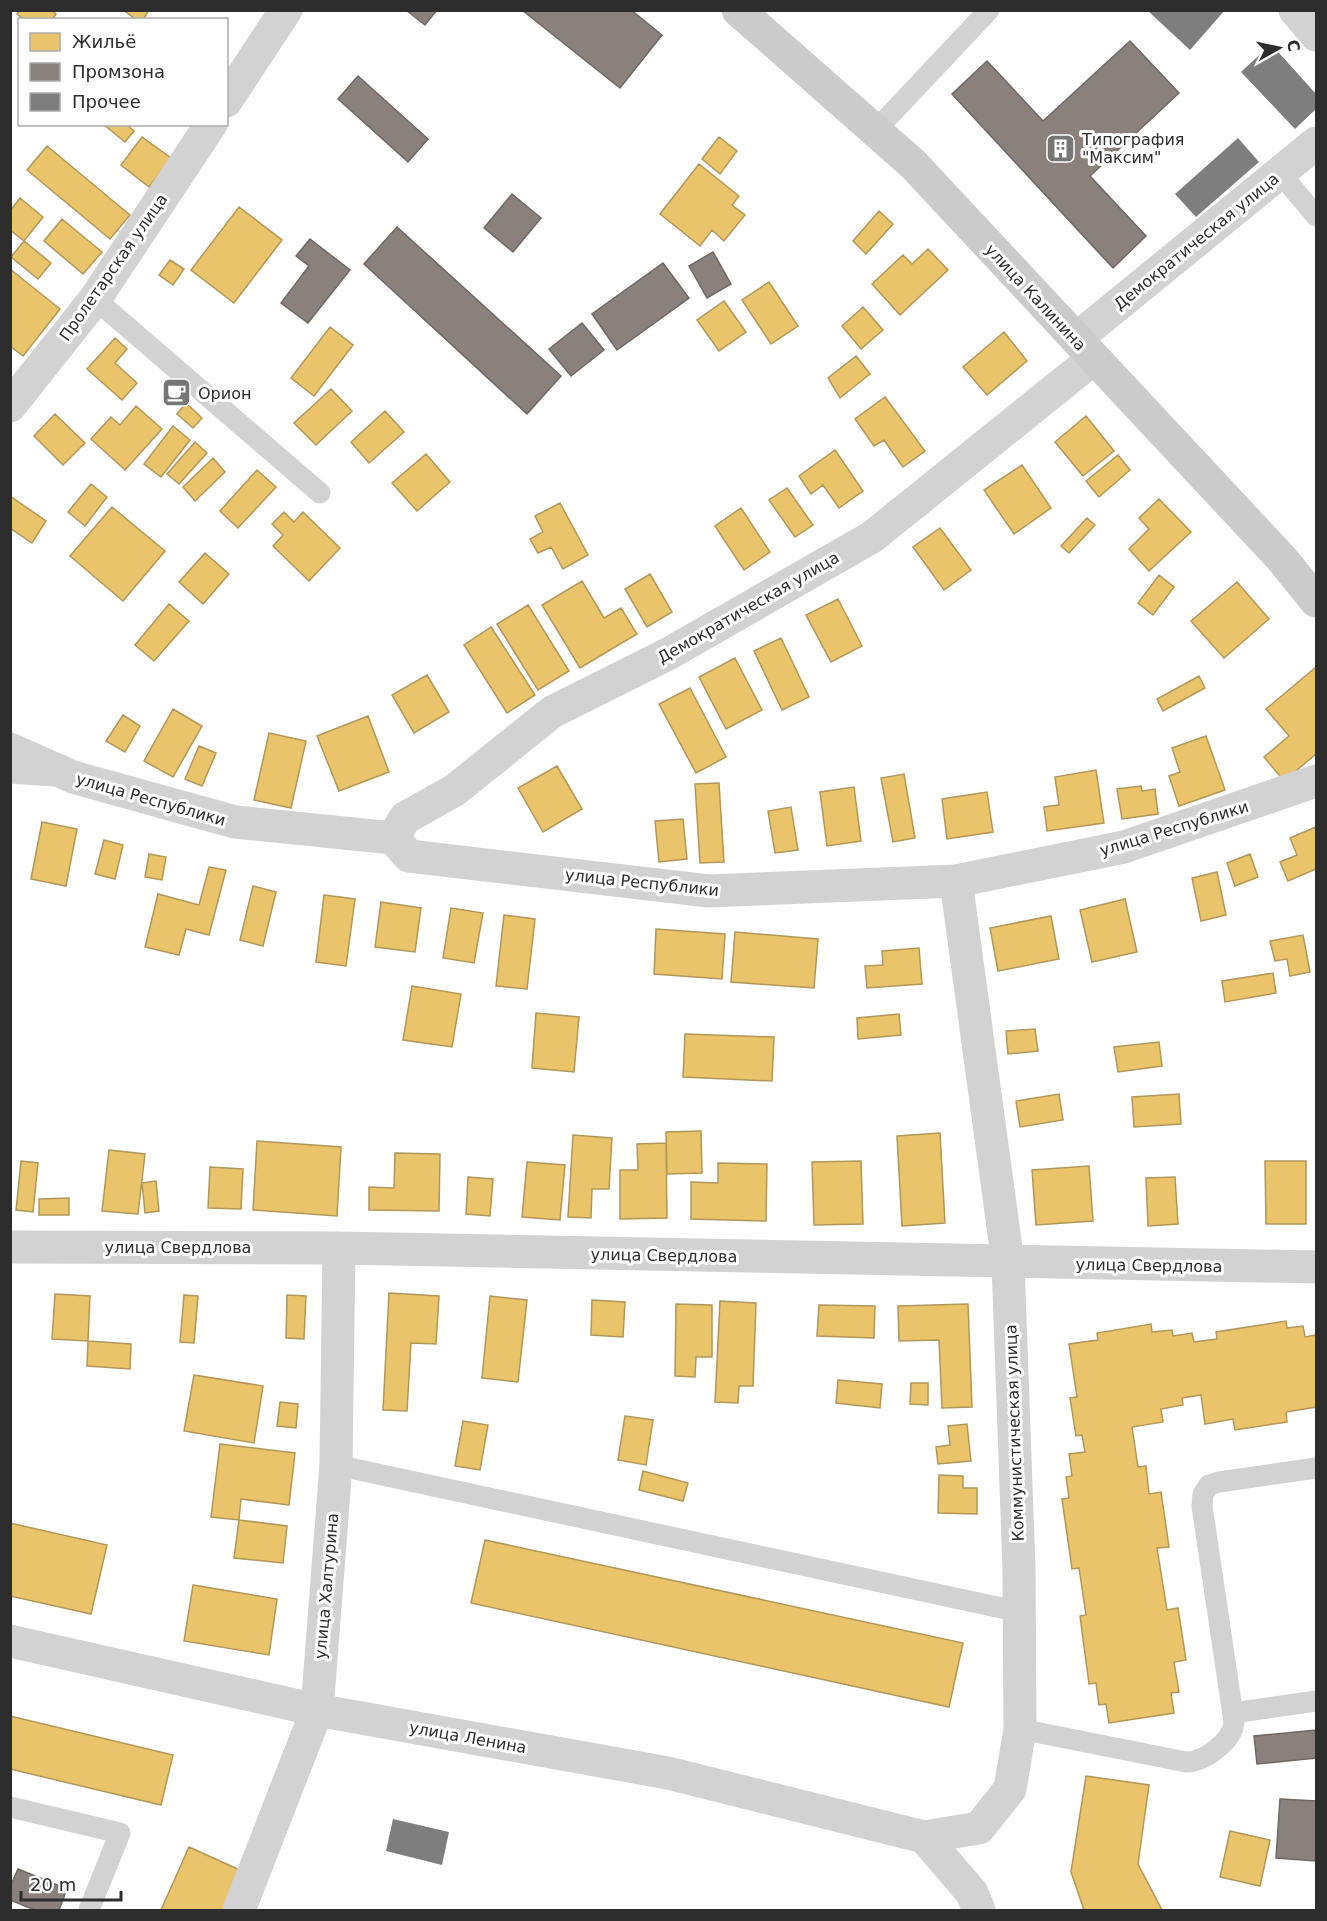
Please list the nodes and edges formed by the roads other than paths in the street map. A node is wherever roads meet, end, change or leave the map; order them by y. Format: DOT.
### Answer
graph roads {
  1 [pos="286,10"];
  2 [pos="738,10"];
  3 [pos="989,10"];
  4 [pos="1295,10"];
  5 [pos="1317,35"];
  6 [pos="228,98"];
  7 [pos="210,126"];
  8 [pos="875,131"];
  9 [pos="1317,143"];
  10 [pos="1280,173"];
  11 [pos="1317,216"];
  12 [pos="95,299"];
  13 [pos="1084,349"];
  14 [pos="10,406"];
  15 [pos="320,493"];
  16 [pos="1317,601"];
  17 [pos="10,748"];
  18 [pos="10,773"];
  19 [pos="73,777"];
  20 [pos="1317,781"];
  21 [pos="393,838"];
  22 [pos="956,881"];
  23 [pos="10,1247"];
  24 [pos="339,1248"];
  25 [pos="1008,1263"];
  26 [pos="1317,1267"];
  27 [pos="336,1465"];
  28 [pos="1317,1468"];
  29 [pos="1020,1612"];
  30 [pos="10,1641"];
  31 [pos="1317,1701"];
  32 [pos="316,1710"];
  33 [pos="1233,1713"];
  34 [pos="1020,1729"];
  35 [pos="10,1807"];
  36 [pos="924,1837"];
  37 [pos="89,1911"];
  38 [pos="239,1911"];
  39 [pos="979,1911"];
  1 -- 6 [label="street"];
  2 -- 8 [label="main road, улица Калинина"];
  3 -- 8 [label="lane"];
  4 -- 5 [label="street"];
  7 -- 12 [label="street, Пролетарская улица"];
  8 -- 13 [label="main road, улица Калинина"];
  9 -- 10 [label="street, Демократическая улица"];
  10 -- 11 [label="lane"];
  10 -- 13 [label="street, Демократическая улица"];
  12 -- 14 [label="street, Пролетарская улица"];
  12 -- 15 [label="lane"];
  13 -- 16 [label="main road, улица Калинина"];
  13 -- 21 [label="street, Демократическая улица"];
  17 -- 19 [label="street, улица Республики"];
  18 -- 19 [label="lane"];
  19 -- 21 [label="street, улица Республики"];
  20 -- 22 [label="street, улица Республики"];
  21 -- 22 [label="street, улица Республики"];
  22 -- 25 [label="street, Коммунистическая улица"];
  23 -- 24 [label="street, улица Свердлова"];
  24 -- 25 [label="street, улица Свердлова"];
  24 -- 27 [label="street, улица Халтурина"];
  25 -- 26 [label="street, улица Свердлова"];
  25 -- 29 [label="street, Коммунистическая улица"];
  27 -- 29 [label="lane"];
  27 -- 32 [label="street, улица Халтурина"];
  28 -- 33 [label="lane"];
  29 -- 34 [label="street, Коммунистическая улица"];
  30 -- 32 [label="street, улица Ленина"];
  31 -- 33 [label="lane"];
  32 -- 36 [label="street, улица Ленина"];
  32 -- 38 [label="street, улица Халтурина"];
  33 -- 34 [label="lane"];
  34 -- 36 [label="street, Коммунистическая улица"];
  35 -- 37 [label="lane"];
  36 -- 39 [label="street"];
}
